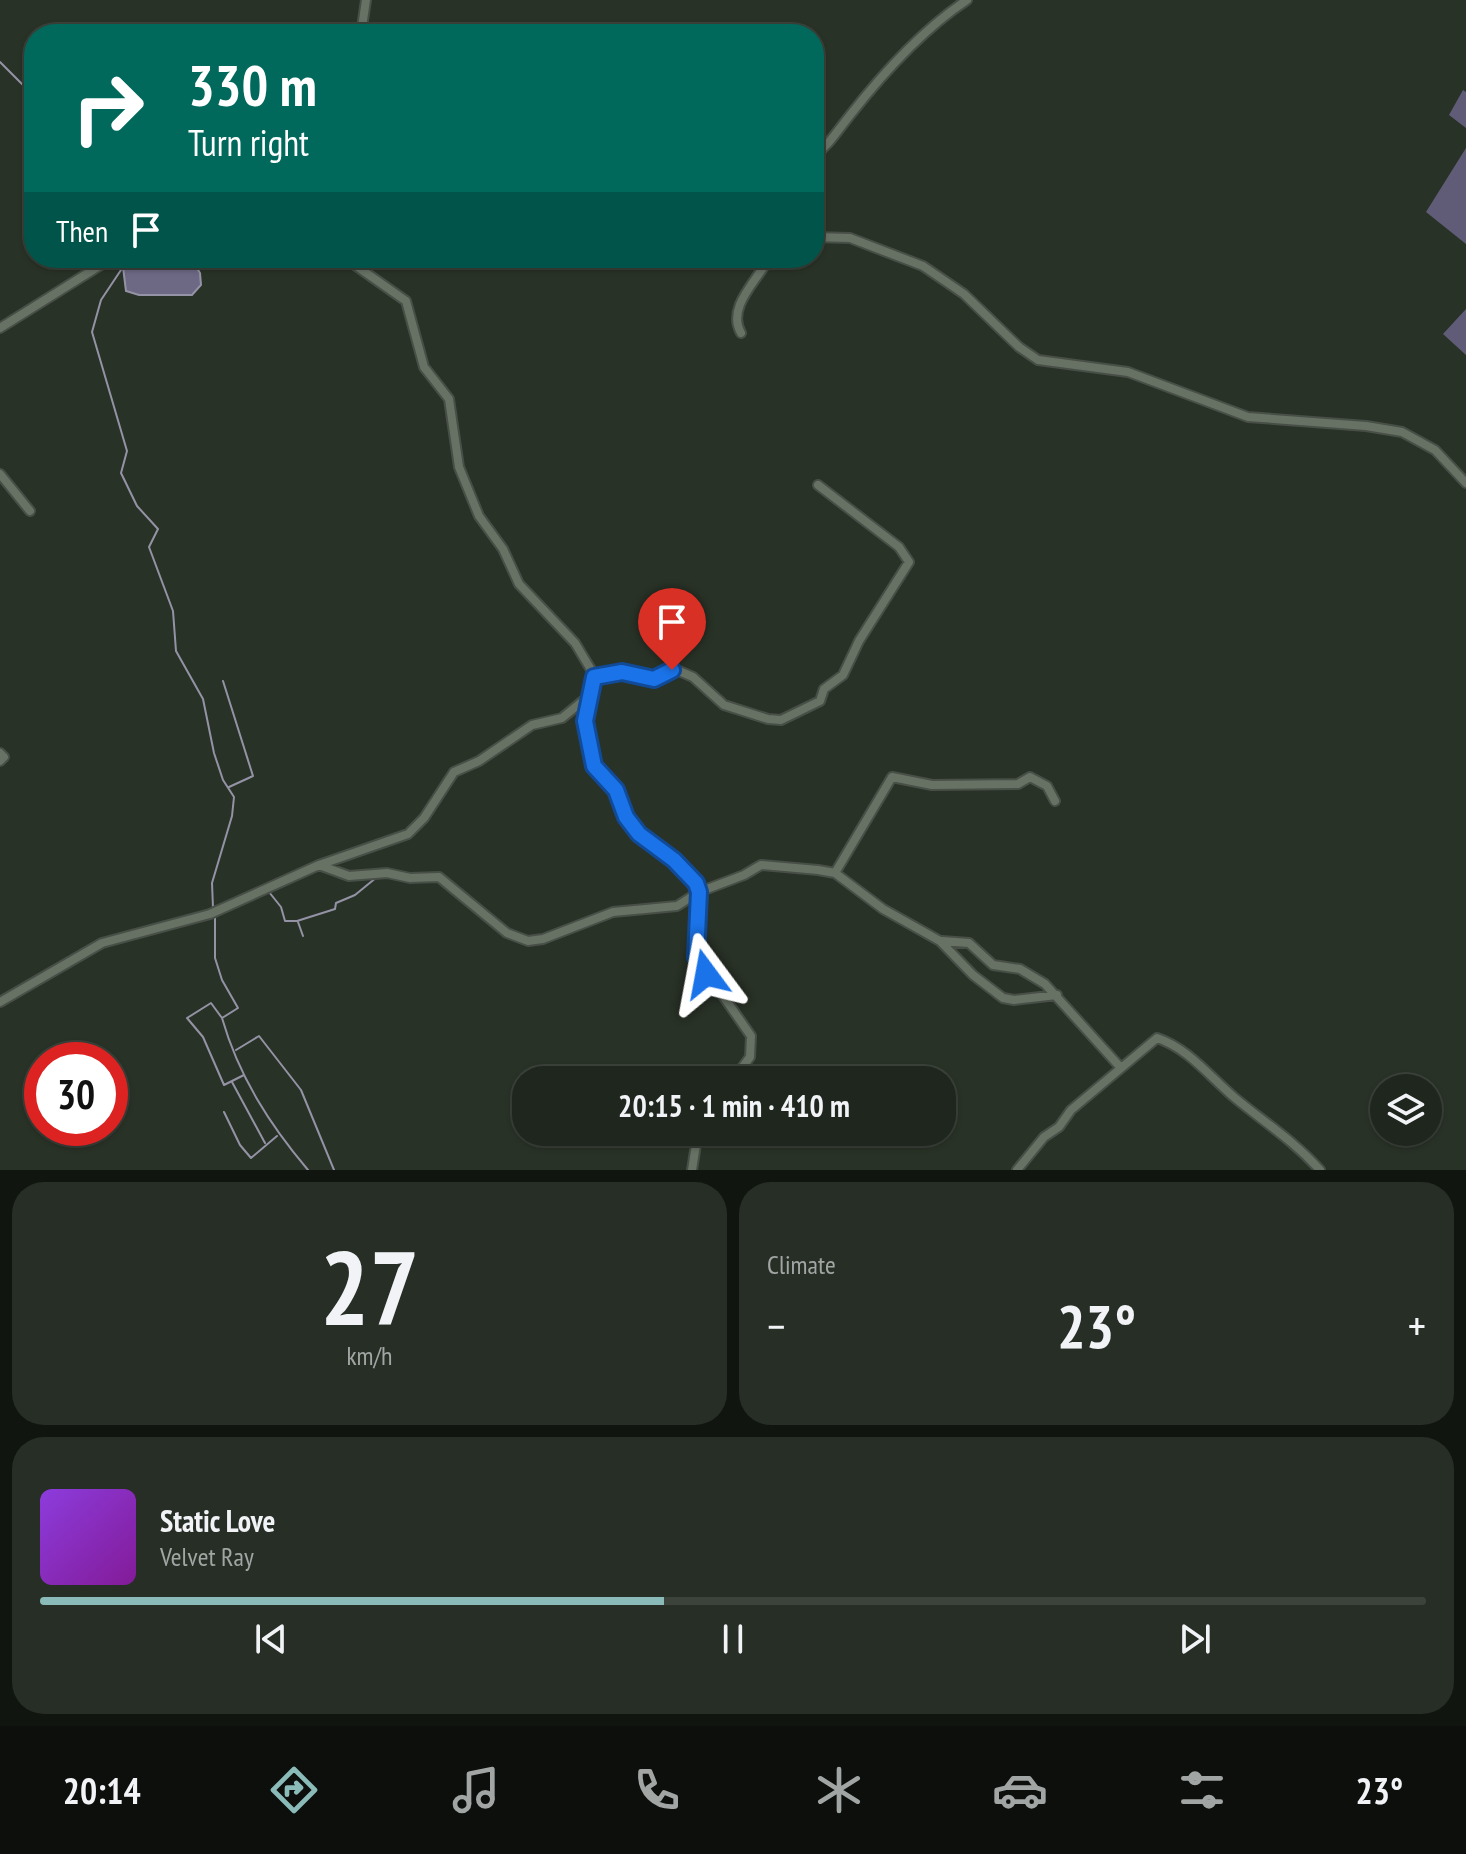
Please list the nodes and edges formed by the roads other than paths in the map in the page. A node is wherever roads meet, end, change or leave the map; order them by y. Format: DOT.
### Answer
graph roads {
  1 [pos="366,0"];
  2 [pos="967,0"];
  3 [pos="362,24"];
  4 [pos="824,148"];
  5 [pos="824,237"];
  6 [pos="96,268"];
  7 [pos="359,268"];
  8 [pos="763,268"];
  9 [pos="0,328"];
  10 [pos="741,333"];
  11 [pos="0,474"];
  12 [pos="1466,483"];
  13 [pos="818,485"];
  14 [pos="30,511"];
  15 [pos="594,677"];
  16 [pos="592,692"];
  17 [pos="0,753"];
  18 [pos="0,761"];
  19 [pos="1055,801"];
  20 [pos="319,865"];
  21 [pos="835,873"];
  22 [pos="699,892"];
  23 [pos="940,941"];
  24 [pos="1057,995"];
  25 [pos="0,1002"];
  26 [pos="743,1066"];
  27 [pos="1121,1068"];
  28 [pos="696,1146"];
  29 [pos="692,1170"];
  30 [pos="1017,1170"];
  31 [pos="1320,1170"];
  1 -- 3 [label="street"];
  2 -- 4 [label="street"];
  5 -- 12 [label="street"];
  6 -- 9 [label="street"];
  7 -- 15 [label="street"];
  8 -- 10 [label="street"];
  11 -- 14 [label="street"];
  13 -- 15 [label="street"];
  15 -- 16 [label="street"];
  16 -- 20 [label="street"];
  16 -- 22 [label="street"];
  17 -- 18 [label="street"];
  19 -- 21 [label="street"];
  20 -- 22 [label="street"];
  20 -- 25 [label="street"];
  21 -- 22 [label="street"];
  21 -- 23 [label="street"];
  22 -- 26 [label="street"];
  23 -- 24 [label="street"];
  23 -- 24 [label="street"];
  24 -- 27 [label="street"];
  27 -- 30 [label="street"];
  27 -- 31 [label="street"];
  28 -- 29 [label="street"];
}
